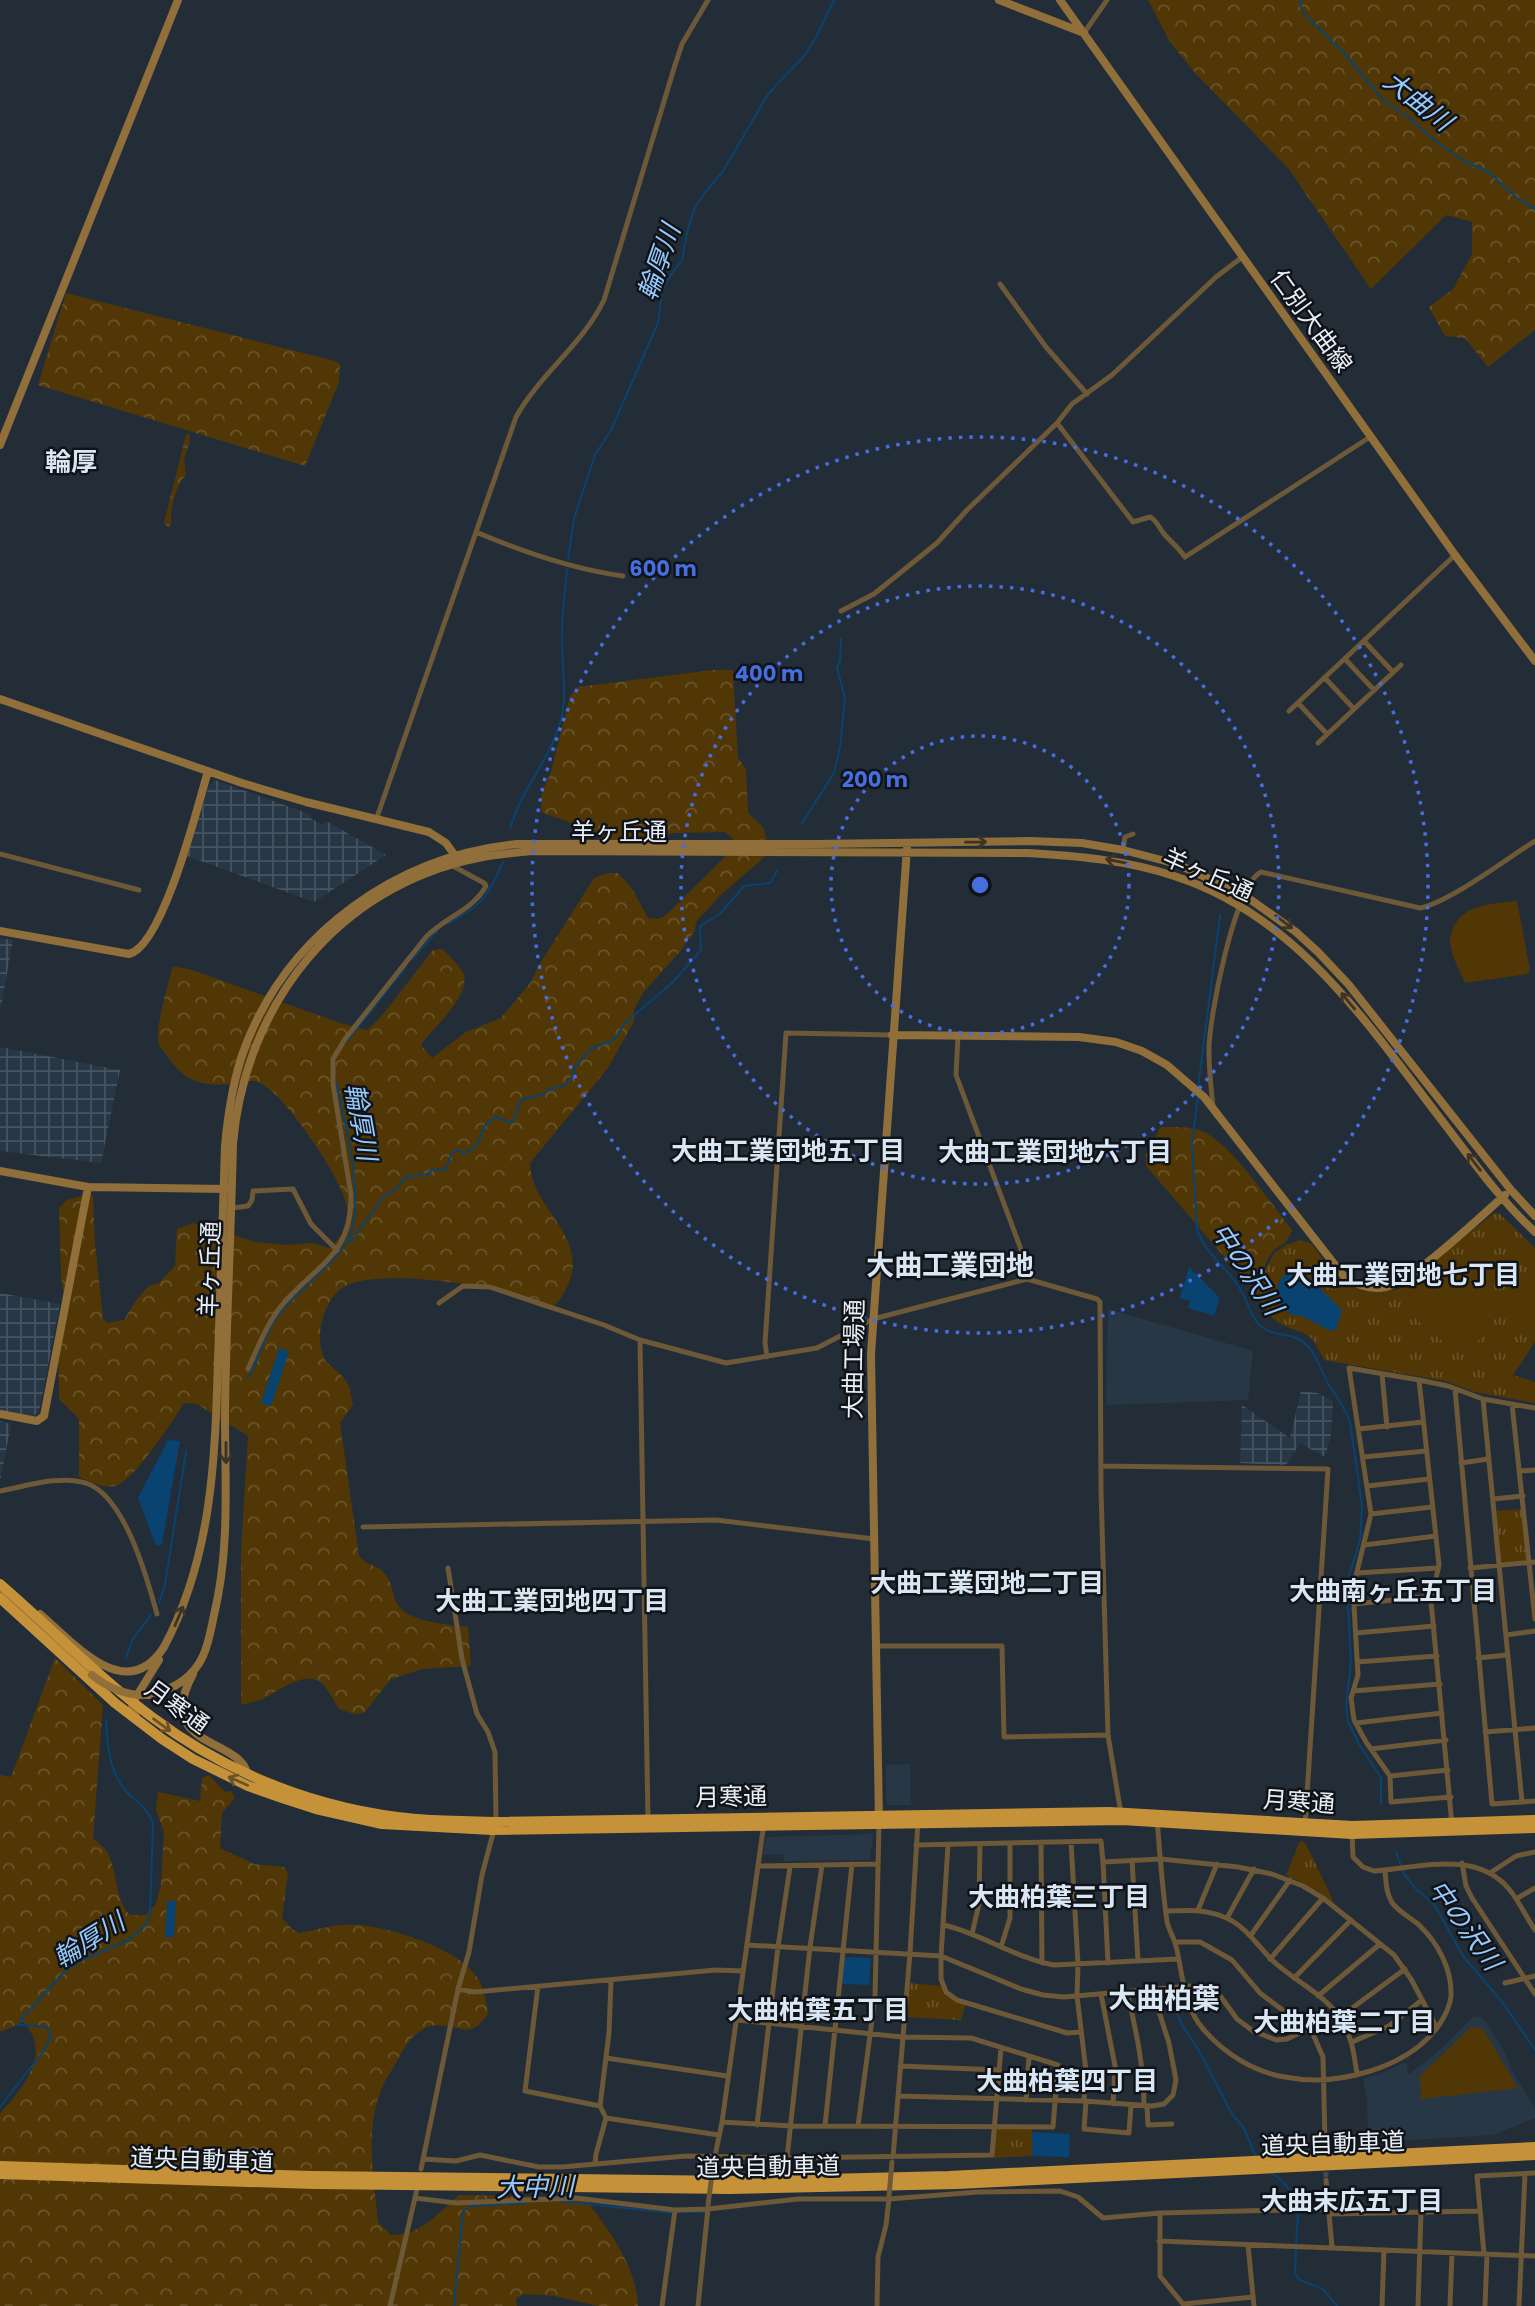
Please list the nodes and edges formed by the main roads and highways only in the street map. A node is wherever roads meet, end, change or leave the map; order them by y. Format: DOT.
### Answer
graph roads {
  1 [pos="178,0"];
  2 [pos="999,0"];
  3 [pos="1060,0"];
  4 [pos="1084,33"];
  5 [pos="0,445"];
  6 [pos="1535,661"];
  7 [pos="0,699"];
  8 [pos="208,771"];
  9 [pos="907,842"];
  10 [pos="907,853"];
  11 [pos="455,861"];
  12 [pos="0,931"];
  13 [pos="892,1035"];
  14 [pos="0,1171"];
  15 [pos="88,1186"];
  16 [pos="228,1189"];
  17 [pos="1511,1190"];
  18 [pos="1502,1197"];
  19 [pos="1535,1216"];
  20 [pos="1535,1232"];
  21 [pos="0,1414"];
  22 [pos="0,1583"];
  23 [pos="0,1591"];
  24 [pos="0,1598"];
  25 [pos="164,1647"];
  26 [pos="198,1665"];
  27 [pos="133,1702"];
  28 [pos="138,1721"];
  29 [pos="247,1773"];
  30 [pos="879,1820"];
  31 [pos="1535,1820"];
  32 [pos="494,1826"];
  33 [pos="1452,1827"];
  34 [pos="1535,1828"];
  35 [pos="1535,2147"];
  36 [pos="1535,2155"];
  37 [pos="0,2166"];
  38 [pos="0,2174"];
  1 -- 5 [label="main road"];
  2 -- 4 [label="main road"];
  3 -- 4 [label="main road, 仁別大曲線"];
  4 -- 6 [label="main road, 仁別大曲線"];
  7 -- 8 [label="main road"];
  8 -- 11 [label="main road"];
  8 -- 12 [label="main road"];
  9 -- 10 [label="main road, 大曲工場通"];
  9 -- 11 [label="main road, 羊ヶ丘通"];
  9 -- 17 [label="main road, 羊ヶ丘通, one-way"];
  10 -- 11 [label="main road, 羊ヶ丘通"];
  10 -- 13 [label="main road, 大曲工場通"];
  18 -- 10 [label="main road, 羊ヶ丘通, one-way"];
  11 -- 16 [label="main road, 羊ヶ丘通"];
  13 -- 18 [label="main road"];
  13 -- 30 [label="main road, 大曲工場通"];
  14 -- 15 [label="main road"];
  15 -- 16 [label="main road"];
  15 -- 21 [label="main road"];
  25 -- 16 [label="main road, 羊ヶ丘通, one-way"];
  16 -- 26 [label="main road, 羊ヶ丘通, one-way"];
  17 -- 18 [label="main road"];
  17 -- 19 [label="main road, 羊ヶ丘通"];
  18 -- 20 [label="main road, 羊ヶ丘通"];
  22 -- 25 [label="main road, 羊ヶ丘通"];
  22 -- 27 [label="highway, 月寒通"];
  23 -- 26 [label="main road, 羊ヶ丘通, bridge"];
  24 -- 28 [label="highway, 月寒通"];
  25 -- 27 [label="main road, 羊ヶ丘通"];
  26 -- 29 [label="main road, 羊ヶ丘通"];
  27 -- 28 [label="main road"];
  27 -- 29 [label="highway, 月寒通, one-way"];
  32 -- 28 [label="highway, 月寒通, one-way"];
  29 -- 32 [label="highway, 月寒通"];
  30 -- 32 [label="highway, 月寒通"];
  30 -- 33 [label="highway, 月寒通"];
  31 -- 33 [label="highway, 月寒通"];
  33 -- 34 [label="highway, 月寒通"];
  35 -- 37 [label="highway, 道央自動車道"];
  36 -- 38 [label="highway, 道央自動車道"];
}
